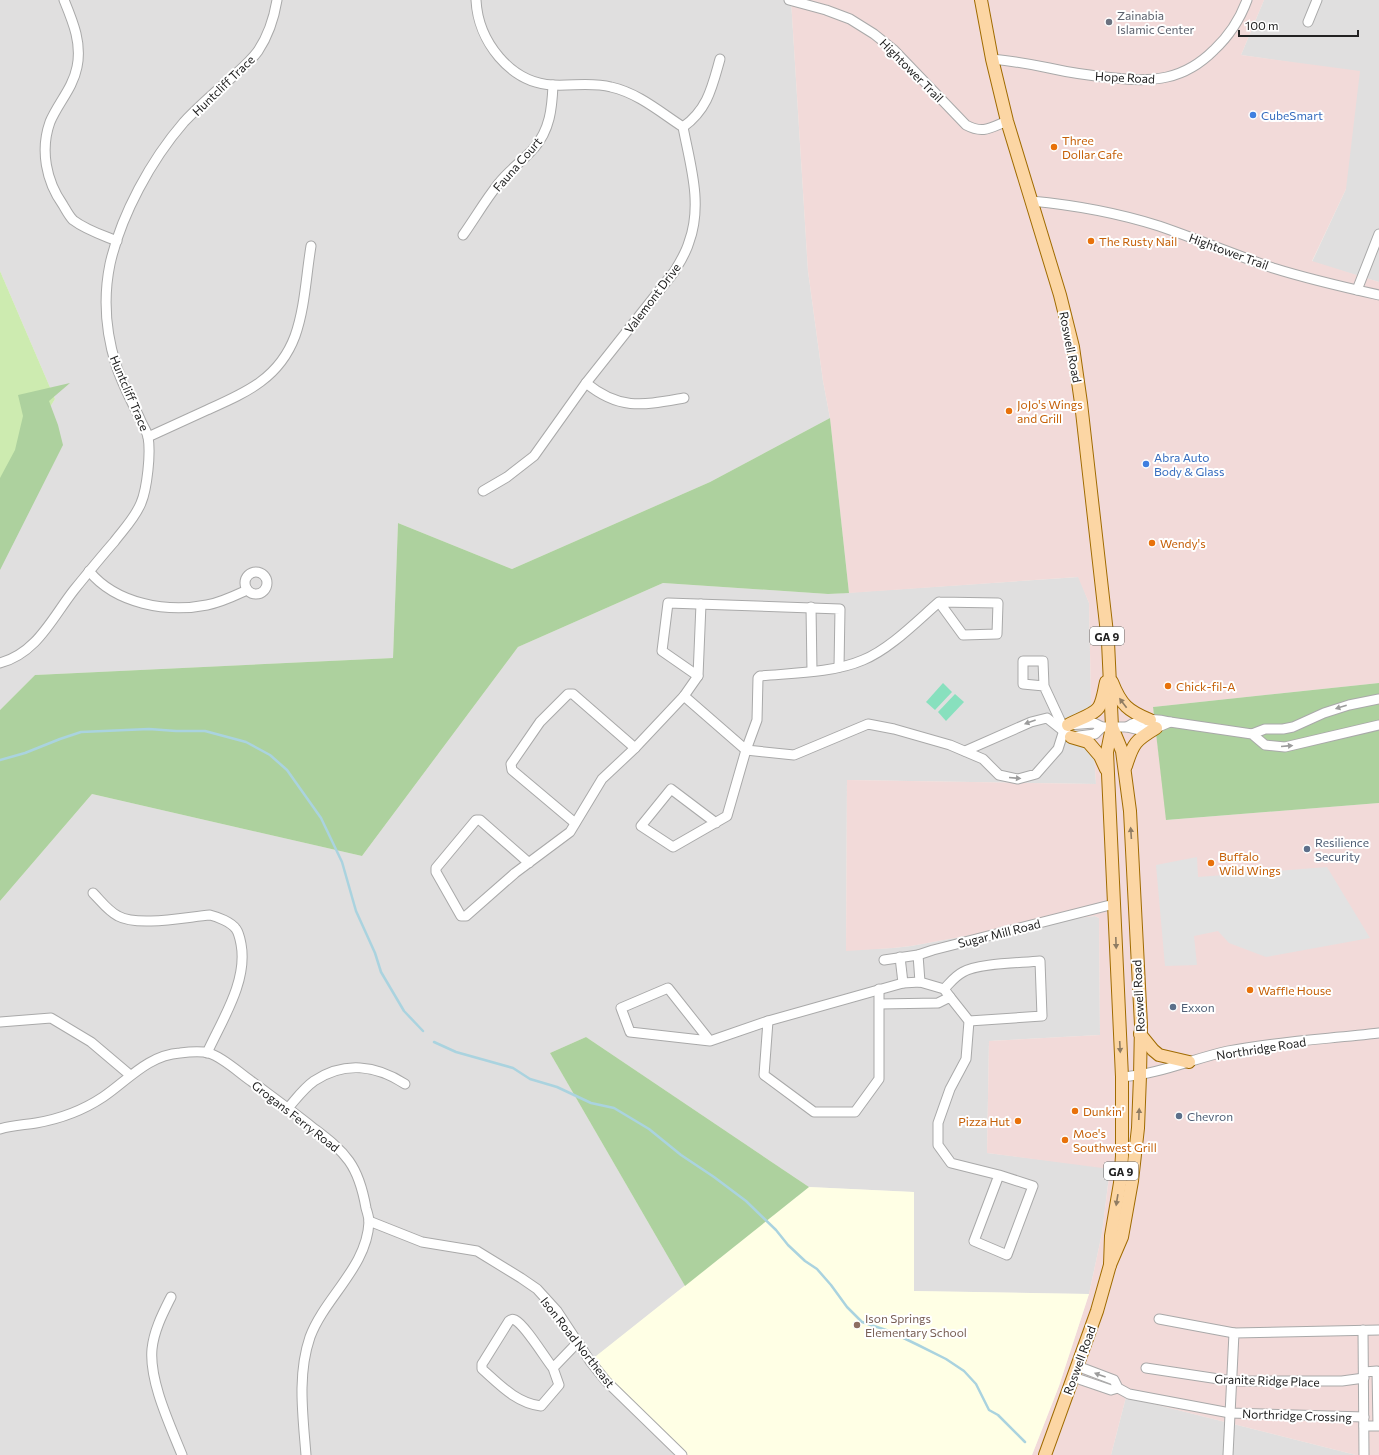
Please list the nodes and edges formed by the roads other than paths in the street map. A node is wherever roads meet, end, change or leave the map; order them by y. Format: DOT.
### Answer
graph roads {
  1 [pos="64,0"];
  2 [pos="277,0"];
  3 [pos="476,0"];
  4 [pos="789,0"];
  5 [pos="982,0"];
  6 [pos="1247,0"];
  7 [pos="1317,0"];
  8 [pos="1308,22"];
  9 [pos="720,59"];
  10 [pos="992,59"];
  11 [pos="553,85"];
  12 [pos="1007,121"];
  13 [pos="683,127"];
  14 [pos="1031,201"];
  15 [pos="1379,234"];
  16 [pos="462,236"];
  17 [pos="117,241"];
  18 [pos="311,246"];
  19 [pos="1357,290"];
  20 [pos="1379,295"];
  21 [pos="586,383"];
  22 [pos="684,398"];
  23 [pos="148,436"];
  24 [pos="484,491"];
  25 [pos="89,571"];
  26 [pos="248,590"];
  27 [pos="939,602"];
  28 [pos="701,604"];
  29 [pos="811,607"];
  30 [pos="0,663"];
  31 [pos="840,666"];
  32 [pos="812,671"];
  33 [pos="1108,673"];
  34 [pos="698,676"];
  35 [pos="1044,686"];
  36 [pos="684,696"];
  37 [pos="1379,699"];
  38 [pos="1153,724"];
  39 [pos="1379,725"];
  40 [pos="1107,727"];
  41 [pos="1068,731"];
  42 [pos="1252,734"];
  43 [pos="635,748"];
  44 [pos="746,750"];
  45 [pos="965,751"];
  46 [pos="1125,771"];
  47 [pos="1109,775"];
  48 [pos="574,823"];
  49 [pos="716,823"];
  50 [pos="529,863"];
  51 [pos="93,893"];
  52 [pos="1114,904"];
  53 [pos="918,955"];
  54 [pos="900,957"];
  55 [pos="884,960"];
  56 [pos="920,982"];
  57 [pos="903,983"];
  58 [pos="879,988"];
  59 [pos="944,989"];
  60 [pos="950,997"];
  61 [pos="880,1004"];
  62 [pos="768,1021"];
  63 [pos="969,1021"];
  64 [pos="0,1022"];
  65 [pos="1379,1033"];
  66 [pos="1140,1034"];
  67 [pos="710,1041"];
  68 [pos="207,1053"];
  69 [pos="1189,1062"];
  70 [pos="130,1075"];
  71 [pos="1140,1076"];
  72 [pos="1122,1077"];
  73 [pos="405,1084"];
  74 [pos="288,1108"];
  75 [pos="0,1129"];
  76 [pos="1000,1175"];
  77 [pos="369,1221"];
  78 [pos="1110,1265"];
  79 [pos="171,1297"];
  80 [pos="1159,1319"];
  81 [pos="1363,1330"];
  82 [pos="1379,1330"];
  83 [pos="1234,1333"];
  84 [pos="578,1342"];
  85 [pos="553,1368"];
  86 [pos="1146,1368"];
  87 [pos="1075,1372"];
  88 [pos="1364,1375"];
  89 [pos="1232,1381"];
  90 [pos="1230,1413"];
  91 [pos="1364,1422"];
  92 [pos="182,1455"];
  93 [pos="306,1455"];
  94 [pos="682,1455"];
  95 [pos="1045,1455"];
  96 [pos="1228,1455"];
  97 [pos="1364,1455"];
  1 -- 17 [label="street"];
  2 -- 17 [label="street, Huntcliff Trace"];
  3 -- 11 [label="street"];
  4 -- 12 [label="street, Hightower Trail"];
  5 -- 10 [label="main road, Roswell Road / GA 9"];
  6 -- 10 [label="street, Hope Road"];
  7 -- 8 [label="street"];
  9 -- 13 [label="street"];
  10 -- 12 [label="main road, Roswell Road / GA 9"];
  11 -- 13 [label="street"];
  11 -- 16 [label="street, Fauna Court"];
  12 -- 14 [label="main road, Roswell Road / GA 9"];
  13 -- 21 [label="street, Valemont Drive"];
  14 -- 19 [label="street, Hightower Trail"];
  14 -- 33 [label="main road, Roswell Road / GA 9"];
  15 -- 19 [label="street"];
  17 -- 23 [label="street, Huntcliff Trace"];
  18 -- 23 [label="street"];
  19 -- 20 [label="street, Hightower Trail"];
  21 -- 22 [label="street"];
  21 -- 24 [label="street, Valemont Drive"];
  23 -- 25 [label="street, Huntcliff Trace"];
  25 -- 26 [label="street"];
  25 -- 30 [label="street, Huntcliff Trace"];
  27 -- 27 [label="street"];
  27 -- 31 [label="street"];
  28 -- 29 [label="street"];
  28 -- 34 [label="street"];
  28 -- 34 [label="street"];
  29 -- 31 [label="street"];
  29 -- 32 [label="street"];
  31 -- 32 [label="street"];
  32 -- 44 [label="street"];
  38 -- 33 [label="main road, one-way"];
  33 -- 40 [label="main road, Roswell Road / GA 9"];
  33 -- 41 [label="main road"];
  34 -- 36 [label="street"];
  35 -- 41 [label="street"];
  36 -- 43 [label="street"];
  36 -- 44 [label="street"];
  37 -- 42 [label="street, one-way"];
  38 -- 40 [label="street"];
  38 -- 42 [label="street"];
  38 -- 46 [label="main road"];
  42 -- 39 [label="street, one-way"];
  40 -- 41 [label="street"];
  40 -- 46 [label="main road, Roswell Road / GA 9"];
  40 -- 47 [label="main road, Roswell Road / GA 9"];
  41 -- 45 [label="street, one-way"];
  45 -- 41 [label="street, one-way"];
  41 -- 47 [label="main road"];
  43 -- 48 [label="street"];
  43 -- 48 [label="street"];
  44 -- 45 [label="street"];
  44 -- 49 [label="street"];
  66 -- 46 [label="main road, Roswell Road / GA 9, one-way"];
  47 -- 52 [label="main road, Roswell Road / GA 9"];
  48 -- 50 [label="street"];
  49 -- 49 [label="street"];
  50 -- 50 [label="street"];
  51 -- 68 [label="street"];
  52 -- 53 [label="street, Sugar Mill Road"];
  52 -- 72 [label="main road, Roswell Road / GA 9, one-way"];
  53 -- 54 [label="street, Sugar Mill Road"];
  53 -- 56 [label="street"];
  54 -- 55 [label="street, Sugar Mill Road"];
  54 -- 57 [label="street"];
  56 -- 57 [label="street"];
  56 -- 59 [label="street"];
  57 -- 58 [label="street"];
  58 -- 61 [label="street"];
  58 -- 62 [label="street"];
  59 -- 60 [label="street"];
  59 -- 63 [label="street"];
  60 -- 61 [label="street"];
  60 -- 63 [label="street"];
  61 -- 62 [label="street"];
  62 -- 67 [label="street"];
  63 -- 76 [label="street"];
  64 -- 70 [label="street"];
  65 -- 69 [label="street, Northridge Road"];
  66 -- 69 [label="main road"];
  66 -- 71 [label="main road, Roswell Road / GA 9"];
  67 -- 67 [label="street"];
  68 -- 70 [label="street, Grogans Ferry Road"];
  68 -- 74 [label="street, Grogans Ferry Road"];
  69 -- 71 [label="street, Northridge Road"];
  70 -- 75 [label="street, Grogans Ferry Road"];
  71 -- 72 [label="street, Northridge Road"];
  78 -- 71 [label="main road, Roswell Road / GA 9, one-way"];
  72 -- 78 [label="main road, Roswell Road / GA 9, one-way"];
  73 -- 74 [label="street"];
  74 -- 77 [label="street, Grogans Ferry Road"];
  76 -- 76 [label="street"];
  77 -- 84 [label="street, Ison Road Northeast"];
  77 -- 93 [label="street, Grogans Ferry Road"];
  78 -- 87 [label="main road, Roswell Road / GA 9"];
  79 -- 92 [label="street"];
  80 -- 83 [label="street"];
  81 -- 82 [label="street"];
  81 -- 83 [label="street"];
  81 -- 88 [label="street, Northridge Crossing"];
  83 -- 89 [label="street, Northridge Crossing"];
  84 -- 85 [label="street"];
  84 -- 94 [label="street, Ison Road Northeast"];
  85 -- 85 [label="street"];
  86 -- 89 [label="street, Granite Ridge Place"];
  87 -- 90 [label="street, Northridge Crossing"];
  87 -- 95 [label="main road, Roswell Road / GA 9"];
  88 -- 89 [label="street, Granite Ridge Place"];
  88 -- 91 [label="street, Northridge Crossing"];
  88 -- 91 [label="street, Northridge Crossing"];
  89 -- 90 [label="street, Northridge Crossing"];
  90 -- 91 [label="street, Northridge Crossing"];
  90 -- 96 [label="street"];
  91 -- 97 [label="street, Northridge Crossing"];
}
